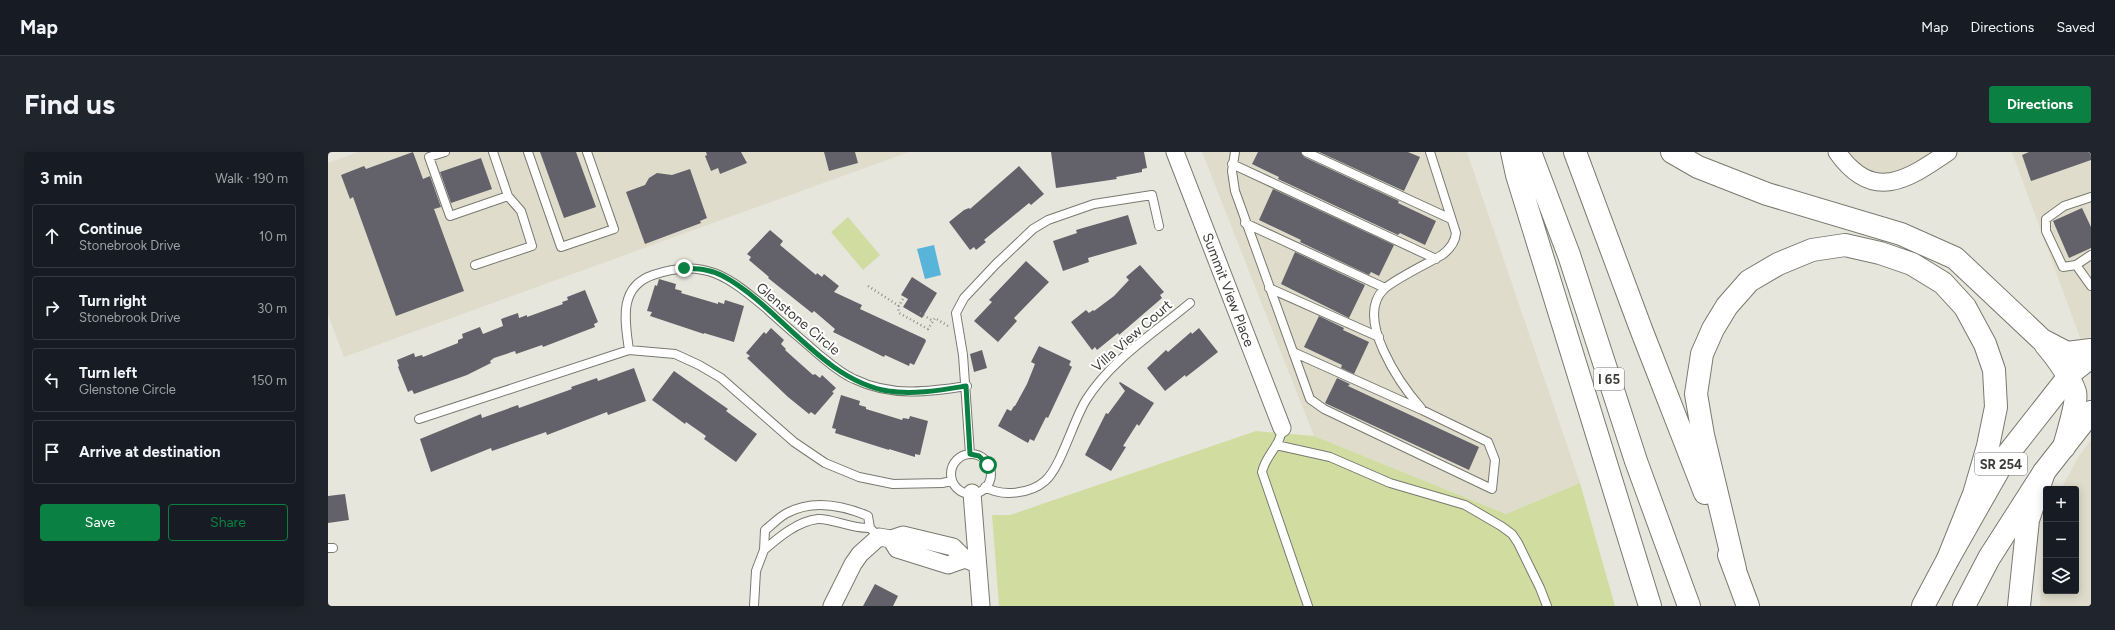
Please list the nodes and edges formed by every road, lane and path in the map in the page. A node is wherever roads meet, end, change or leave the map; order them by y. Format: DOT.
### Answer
graph roads {
  1 [pos="445,152"];
  2 [pos="493,152"];
  3 [pos="528,152"];
  4 [pos="587,152"];
  5 [pos="1174,152"];
  6 [pos="1235,152"];
  7 [pos="1306,152"];
  8 [pos="1512,152"];
  9 [pos="1530,152"];
  10 [pos="1575,152"];
  11 [pos="1672,152"];
  12 [pos="1838,152"];
  13 [pos="1948,152"];
  14 [pos="1428,153"];
  15 [pos="1232,164"];
  16 [pos="508,196"];
  17 [pos="2091,197"];
  18 [pos="1451,219"];
  19 [pos="1245,223"];
  20 [pos="1159,226"];
  21 [pos="2091,255"];
  22 [pos="1436,259"];
  23 [pos="475,265"];
  24 [pos="2076,265"];
  25 [pos="868,286"];
  26 [pos="2091,286"];
  27 [pos="1269,288"];
  28 [pos="1385,288"];
  29 [pos="903,298"];
  30 [pos="1190,303"];
  31 [pos="899,306"];
  32 [pos="920,313"];
  33 [pos="933,321"];
  34 [pos="958,332"];
  35 [pos="1379,337"];
  36 [pos="2042,340"];
  37 [pos="629,350"];
  38 [pos="2091,350"];
  39 [pos="1293,352"];
  40 [pos="2091,357"];
  41 [pos="2068,378"];
  42 [pos="966,386"];
  43 [pos="1422,410"];
  44 [pos="2091,412"];
  45 [pos="419,419"];
  46 [pos="1282,428"];
  47 [pos="1276,445"];
  48 [pos="2064,447"];
  49 [pos="970,454"];
  50 [pos="2044,472"];
  51 [pos="952,481"];
  52 [pos="979,490"];
  53 [pos="880,535"];
  54 [pos="764,550"];
  55 [pos="1948,559"];
  56 [pos="971,561"];
  57 [pos="1735,569"];
  58 [pos="754,606"];
  59 [pos="832,606"];
  60 [pos="981,606"];
  61 [pos="1308,606"];
  62 [pos="1547,606"];
  63 [pos="1650,606"];
  64 [pos="1689,606"];
  65 [pos="1748,606"];
  66 [pos="1923,606"];
  67 [pos="1964,606"];
  68 [pos="2019,606"];
  1 -- 16 [label="lane"];
  2 -- 16 [label="lane"];
  3 -- 4 [label="lane"];
  5 -- 46 [label="street, Summit View Place"];
  6 -- 15 [label="lane"];
  7 -- 18 [label="lane"];
  8 -- 63 [label="main road"];
  9 -- 64 [label="main road, I 65"];
  10 -- 57 [label="main road"];
  11 -- 36 [label="main road"];
  12 -- 13 [label="street"];
  14 -- 18 [label="lane"];
  15 -- 19 [label="lane"];
  15 -- 22 [label="lane"];
  16 -- 23 [label="lane"];
  17 -- 24 [label="lane"];
  18 -- 22 [label="lane"];
  19 -- 27 [label="lane"];
  19 -- 28 [label="lane"];
  20 -- 34 [label="lane"];
  21 -- 24 [label="lane"];
  22 -- 28 [label="lane"];
  24 -- 26 [label="lane"];
  25 -- 31 [label="path"];
  27 -- 35 [label="lane"];
  27 -- 39 [label="lane"];
  28 -- 35 [label="lane"];
  29 -- 31 [label="path"];
  30 -- 52 [label="lane, Villa View Court"];
  31 -- 33 [label="path"];
  32 -- 33 [label="path"];
  33 -- 34 [label="path"];
  34 -- 42 [label="lane"];
  35 -- 43 [label="lane"];
  36 -- 38 [label="main road"];
  36 -- 41 [label="main road"];
  37 -- 42 [label="lane, Glenstone Circle"];
  37 -- 45 [label="lane"];
  37 -- 51 [label="lane"];
  39 -- 43 [label="lane"];
  39 -- 43 [label="lane"];
  40 -- 41 [label="main road, SR 254"];
  41 -- 48 [label="main road"];
  41 -- 55 [label="main road, SR 254"];
  42 -- 49 [label="lane"];
  44 -- 48 [label="main road, SR 254"];
  46 -- 47 [label="lane"];
  47 -- 61 [label="lane"];
  47 -- 62 [label="lane"];
  48 -- 50 [label="main road, SR 254"];
  49 -- 51 [label="lane"];
  49 -- 52 [label="lane"];
  50 -- 67 [label="main road, SR 254"];
  50 -- 68 [label="main road"];
  51 -- 52 [label="lane"];
  52 -- 56 [label="street"];
  53 -- 54 [label="lane"];
  53 -- 54 [label="lane"];
  53 -- 56 [label="street"];
  53 -- 59 [label="street"];
  54 -- 58 [label="lane"];
  55 -- 57 [label="main road"];
  55 -- 66 [label="main road, SR 254"];
  56 -- 60 [label="street"];
  57 -- 65 [label="main road"];
}
